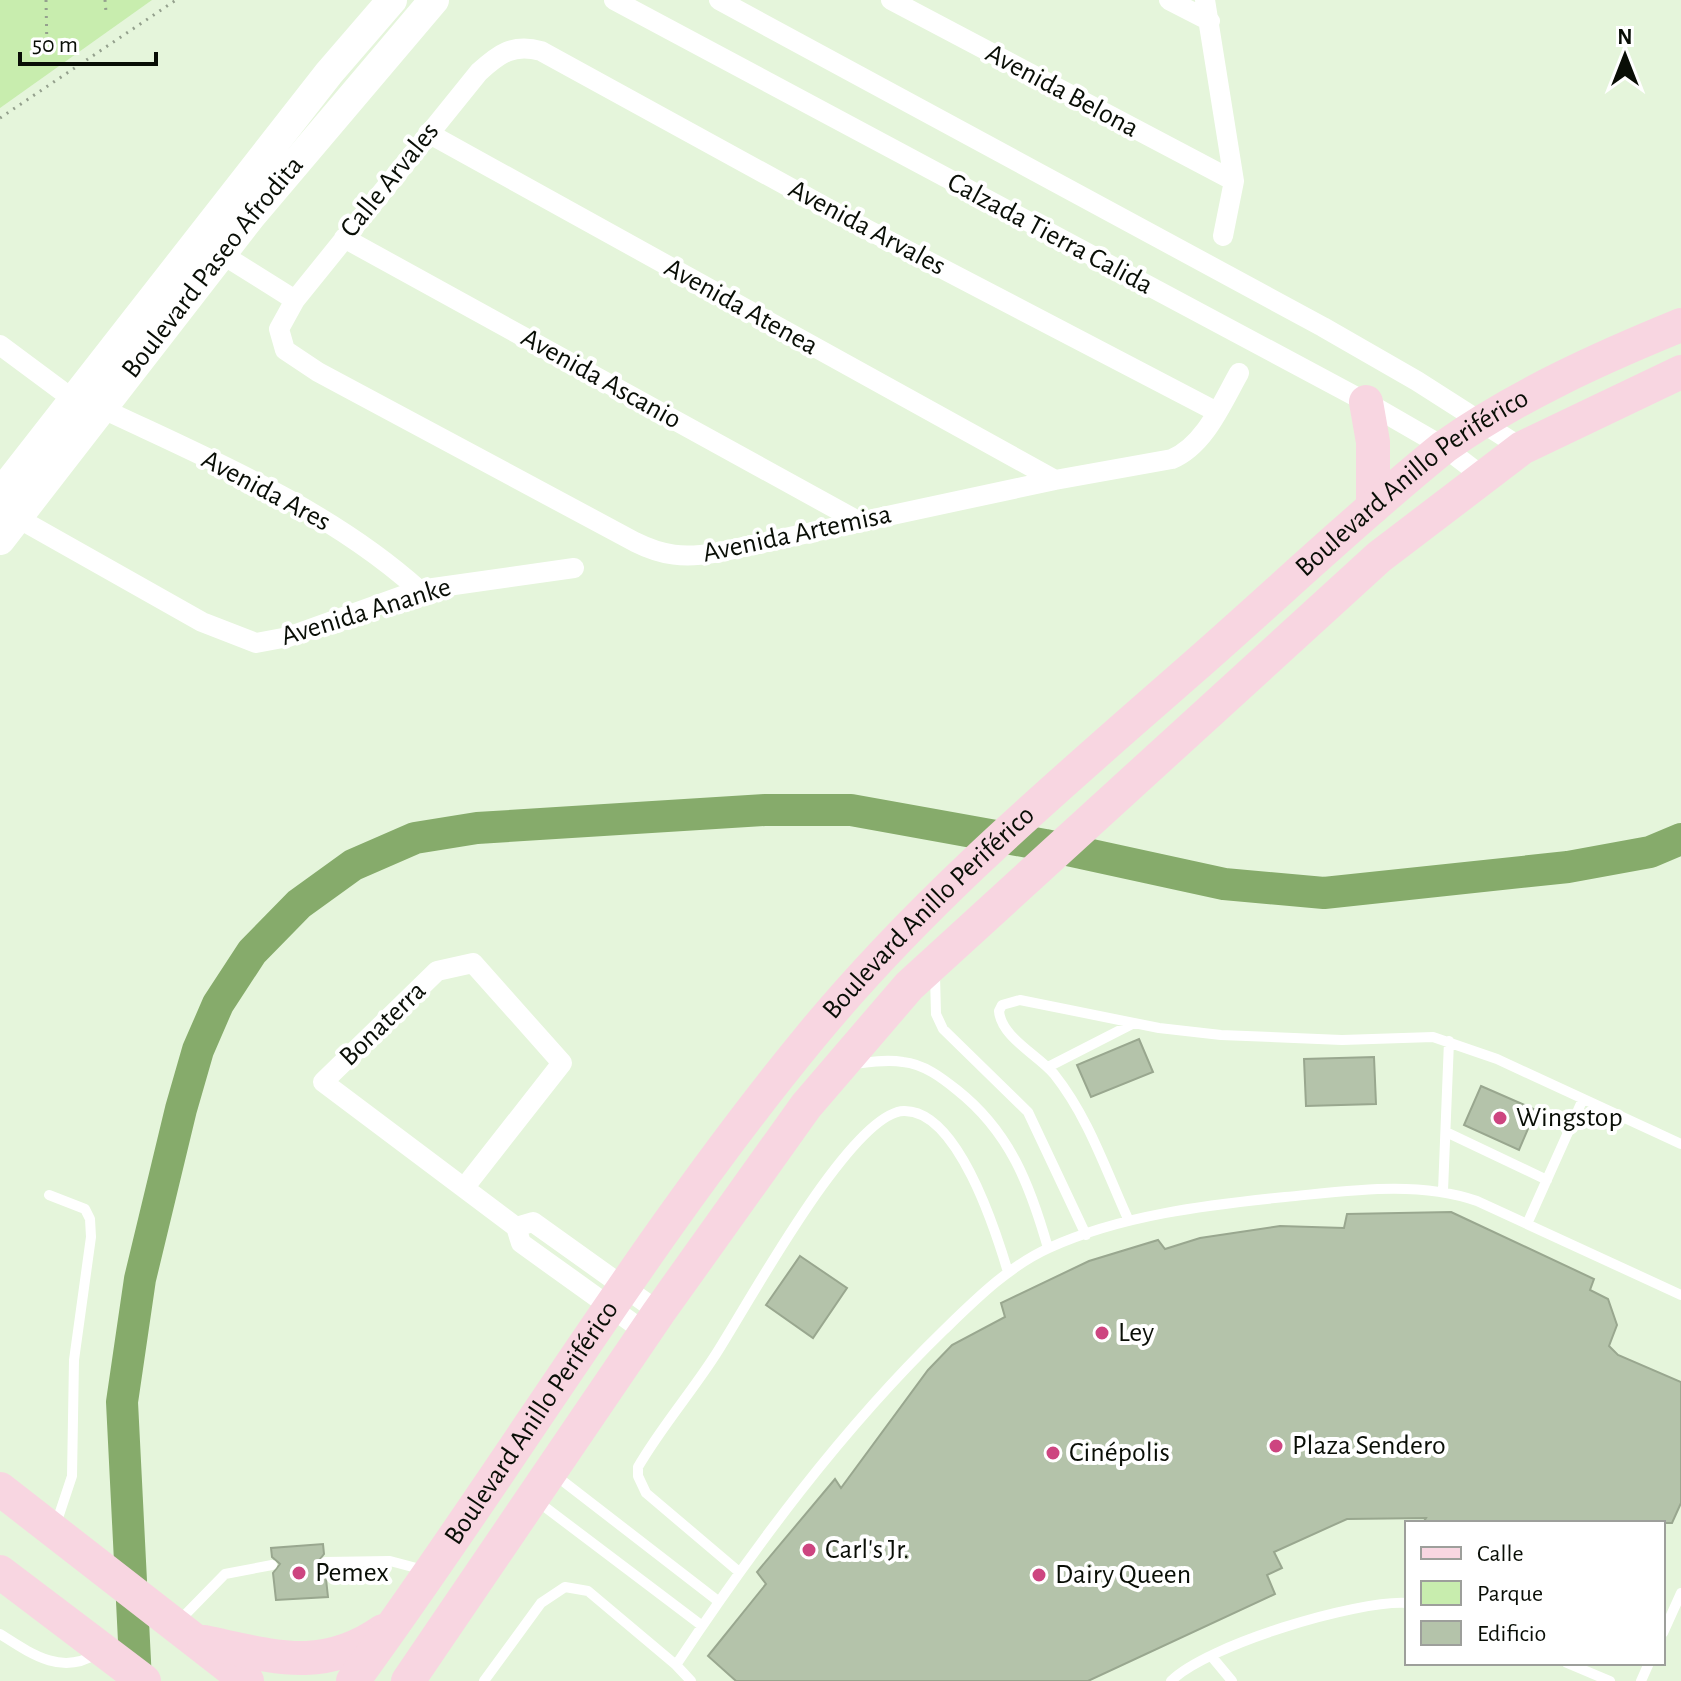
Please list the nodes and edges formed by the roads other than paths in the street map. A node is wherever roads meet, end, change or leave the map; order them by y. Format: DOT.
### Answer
graph roads {
  1 [pos="392,0"];
  2 [pos="434,0"];
  3 [pos="614,0"];
  4 [pos="719,0"];
  5 [pos="891,0"];
  6 [pos="1169,0"];
  7 [pos="1205,0"];
  8 [pos="1210,21"];
  9 [pos="516,47"];
  10 [pos="428,133"];
  11 [pos="1234,181"];
  12 [pos="1223,236"];
  13 [pos="344,238"];
  14 [pos="210,246"];
  15 [pos="295,300"];
  16 [pos="1681,325"];
  17 [pos="279,329"];
  18 [pos="0,345"];
  19 [pos="1681,372"];
  20 [pos="1239,373"];
  21 [pos="74,400"];
  22 [pos="1366,402"];
  23 [pos="103,409"];
  24 [pos="1217,412"];
  25 [pos="1481,421"];
  26 [pos="1444,447"];
  27 [pos="1522,448"];
  28 [pos="1482,476"];
  29 [pos="1055,480"];
  30 [pos="1373,507"];
  31 [pos="4,515"];
  32 [pos="858,521"];
  33 [pos="574,568"];
  34 [pos="419,590"];
  35 [pos="937,957"];
  36 [pos="1134,1023"];
  37 [pos="1449,1041"];
  38 [pos="839,1066"];
  39 [pos="1048,1067"];
  40 [pos="1583,1099"];
  41 [pos="1446,1132"];
  42 [pos="1681,1144"];
  43 [pos="1547,1180"];
  44 [pos="464,1188"];
  45 [pos="1443,1191"];
  46 [pos="49,1195"];
  47 [pos="1129,1221"];
  48 [pos="1527,1224"];
  49 [pos="516,1227"];
  50 [pos="1086,1235"];
  51 [pos="1048,1248"];
  52 [pos="580,1256"];
  53 [pos="1008,1272"];
  54 [pos="565,1276"];
  55 [pos="1681,1295"];
  56 [pos="616,1298"];
  57 [pos="652,1322"];
  58 [pos="541,1484"];
  59 [pos="0,1489"];
  60 [pos="63,1538"];
  61 [pos="325,1562"];
  62 [pos="272,1565"];
  63 [pos="738,1571"];
  64 [pos="0,1572"];
  65 [pos="430,1572"];
  66 [pos="1681,1593"];
  67 [pos="718,1601"];
  68 [pos="1405,1603"];
  69 [pos="451,1618"];
  70 [pos="396,1621"];
  71 [pos="701,1625"];
  72 [pos="1665,1629"];
  73 [pos="186,1632"];
  74 [pos="0,1634"];
  75 [pos="1212,1657"];
  76 [pos="123,1665"];
  77 [pos="676,1665"];
  78 [pos="1572,1665"];
  79 [pos="1174,1678"];
  80 [pos="247,1681"];
  81 [pos="353,1681"];
  82 [pos="408,1681"];
  83 [pos="431,1681"];
  84 [pos="484,1681"];
  85 [pos="691,1681"];
  86 [pos="1159,1681"];
  87 [pos="1232,1681"];
  88 [pos="1610,1681"];
  1 -- 14 [label="street, Boulevard Paseo Afrodita"];
  2 -- 14 [label="street, Boulevard Paseo Afrodita"];
  3 -- 22 [label="street, Calzada Tierra Calida"];
  4 -- 25 [label="street, Calzada Tierra Calida"];
  5 -- 11 [label="street, Avenida Belona"];
  6 -- 8 [label="street"];
  7 -- 8 [label="street"];
  8 -- 11 [label="street"];
  9 -- 10 [label="street, Calle Arvales"];
  9 -- 24 [label="street, Avenida Arvales"];
  10 -- 13 [label="street, Calle Arvales"];
  10 -- 29 [label="street, Avenida Atenea"];
  11 -- 12 [label="street"];
  13 -- 15 [label="street, Calle Arvales"];
  13 -- 32 [label="street, Avenida Ascanio"];
  14 -- 15 [label="street"];
  14 -- 21 [label="street, Boulevard Paseo Afrodita"];
  14 -- 23 [label="street, Boulevard Paseo Afrodita"];
  15 -- 17 [label="street, Calle Arvales"];
  16 -- 25 [label="main road, Boulevard Anillo Periférico"];
  17 -- 32 [label="street, Avenida Artemisa"];
  18 -- 21 [label="street"];
  19 -- 27 [label="main road, Boulevard Anillo Periférico"];
  20 -- 24 [label="street, Avenida Artemisa"];
  21 -- 31 [label="street, Boulevard Paseo Afrodita"];
  22 -- 26 [label="street, Calzada Tierra Calida"];
  22 -- 30 [label="main road"];
  23 -- 31 [label="street, Boulevard Paseo Afrodita"];
  23 -- 34 [label="street, Avenida Ares"];
  24 -- 29 [label="street, Avenida Artemisa"];
  25 -- 26 [label="main road, Boulevard Anillo Periférico"];
  25 -- 27 [label="street, Calzada Tierra Calida"];
  26 -- 28 [label="street, Calzada Tierra Calida"];
  26 -- 30 [label="main road, Boulevard Anillo Periférico"];
  27 -- 28 [label="main road, Boulevard Anillo Periférico"];
  28 -- 35 [label="main road, Boulevard Anillo Periférico"];
  29 -- 32 [label="street, Avenida Artemisa"];
  30 -- 56 [label="main road, Boulevard Anillo Periférico"];
  31 -- 34 [label="street, Avenida Ananke"];
  33 -- 34 [label="street, Avenida Ananke"];
  35 -- 38 [label="main road, Boulevard Anillo Periférico"];
  35 -- 50 [label="lane"];
  36 -- 37 [label="lane"];
  36 -- 39 [label="lane"];
  36 -- 39 [label="lane"];
  37 -- 40 [label="lane"];
  37 -- 41 [label="lane"];
  38 -- 51 [label="lane"];
  38 -- 57 [label="main road, Boulevard Anillo Periférico"];
  39 -- 47 [label="lane"];
  40 -- 42 [label="lane"];
  40 -- 43 [label="lane"];
  41 -- 43 [label="lane"];
  41 -- 45 [label="lane"];
  43 -- 48 [label="lane"];
  44 -- 44 [label="street, Bonaterra"];
  44 -- 49 [label="street, Bonaterra"];
  45 -- 47 [label="lane"];
  45 -- 48 [label="lane"];
  46 -- 60 [label="lane"];
  47 -- 50 [label="lane"];
  48 -- 55 [label="lane"];
  49 -- 52 [label="street"];
  49 -- 54 [label="street"];
  50 -- 51 [label="lane"];
  51 -- 53 [label="lane"];
  52 -- 54 [label="street"];
  52 -- 56 [label="street"];
  53 -- 63 [label="lane"];
  53 -- 63 [label="lane"];
  54 -- 56 [label="street"];
  56 -- 57 [label="street"];
  56 -- 65 [label="main road, Boulevard Anillo Periférico"];
  57 -- 58 [label="main road, Boulevard Anillo Periférico"];
  58 -- 67 [label="lane"];
  58 -- 69 [label="main road, Boulevard Anillo Periférico"];
  58 -- 71 [label="lane"];
  59 -- 60 [label="main road"];
  60 -- 73 [label="main road"];
  61 -- 65 [label="lane"];
  62 -- 73 [label="lane"];
  63 -- 67 [label="lane"];
  64 -- 76 [label="main road"];
  65 -- 70 [label="main road, Boulevard Anillo Periférico"];
  66 -- 72 [label="lane"];
  67 -- 71 [label="lane"];
  68 -- 75 [label="lane"];
  69 -- 82 [label="main road, Boulevard Anillo Periférico"];
  69 -- 83 [label="main road"];
  70 -- 73 [label="main road"];
  70 -- 81 [label="main road, Boulevard Anillo Periférico"];
  71 -- 77 [label="lane"];
  73 -- 80 [label="main road"];
  74 -- 76 [label="lane"];
  75 -- 79 [label="lane"];
  75 -- 87 [label="lane"];
  77 -- 84 [label="lane"];
  77 -- 85 [label="lane"];
  78 -- 88 [label="lane"];
  79 -- 86 [label="lane"];
}
